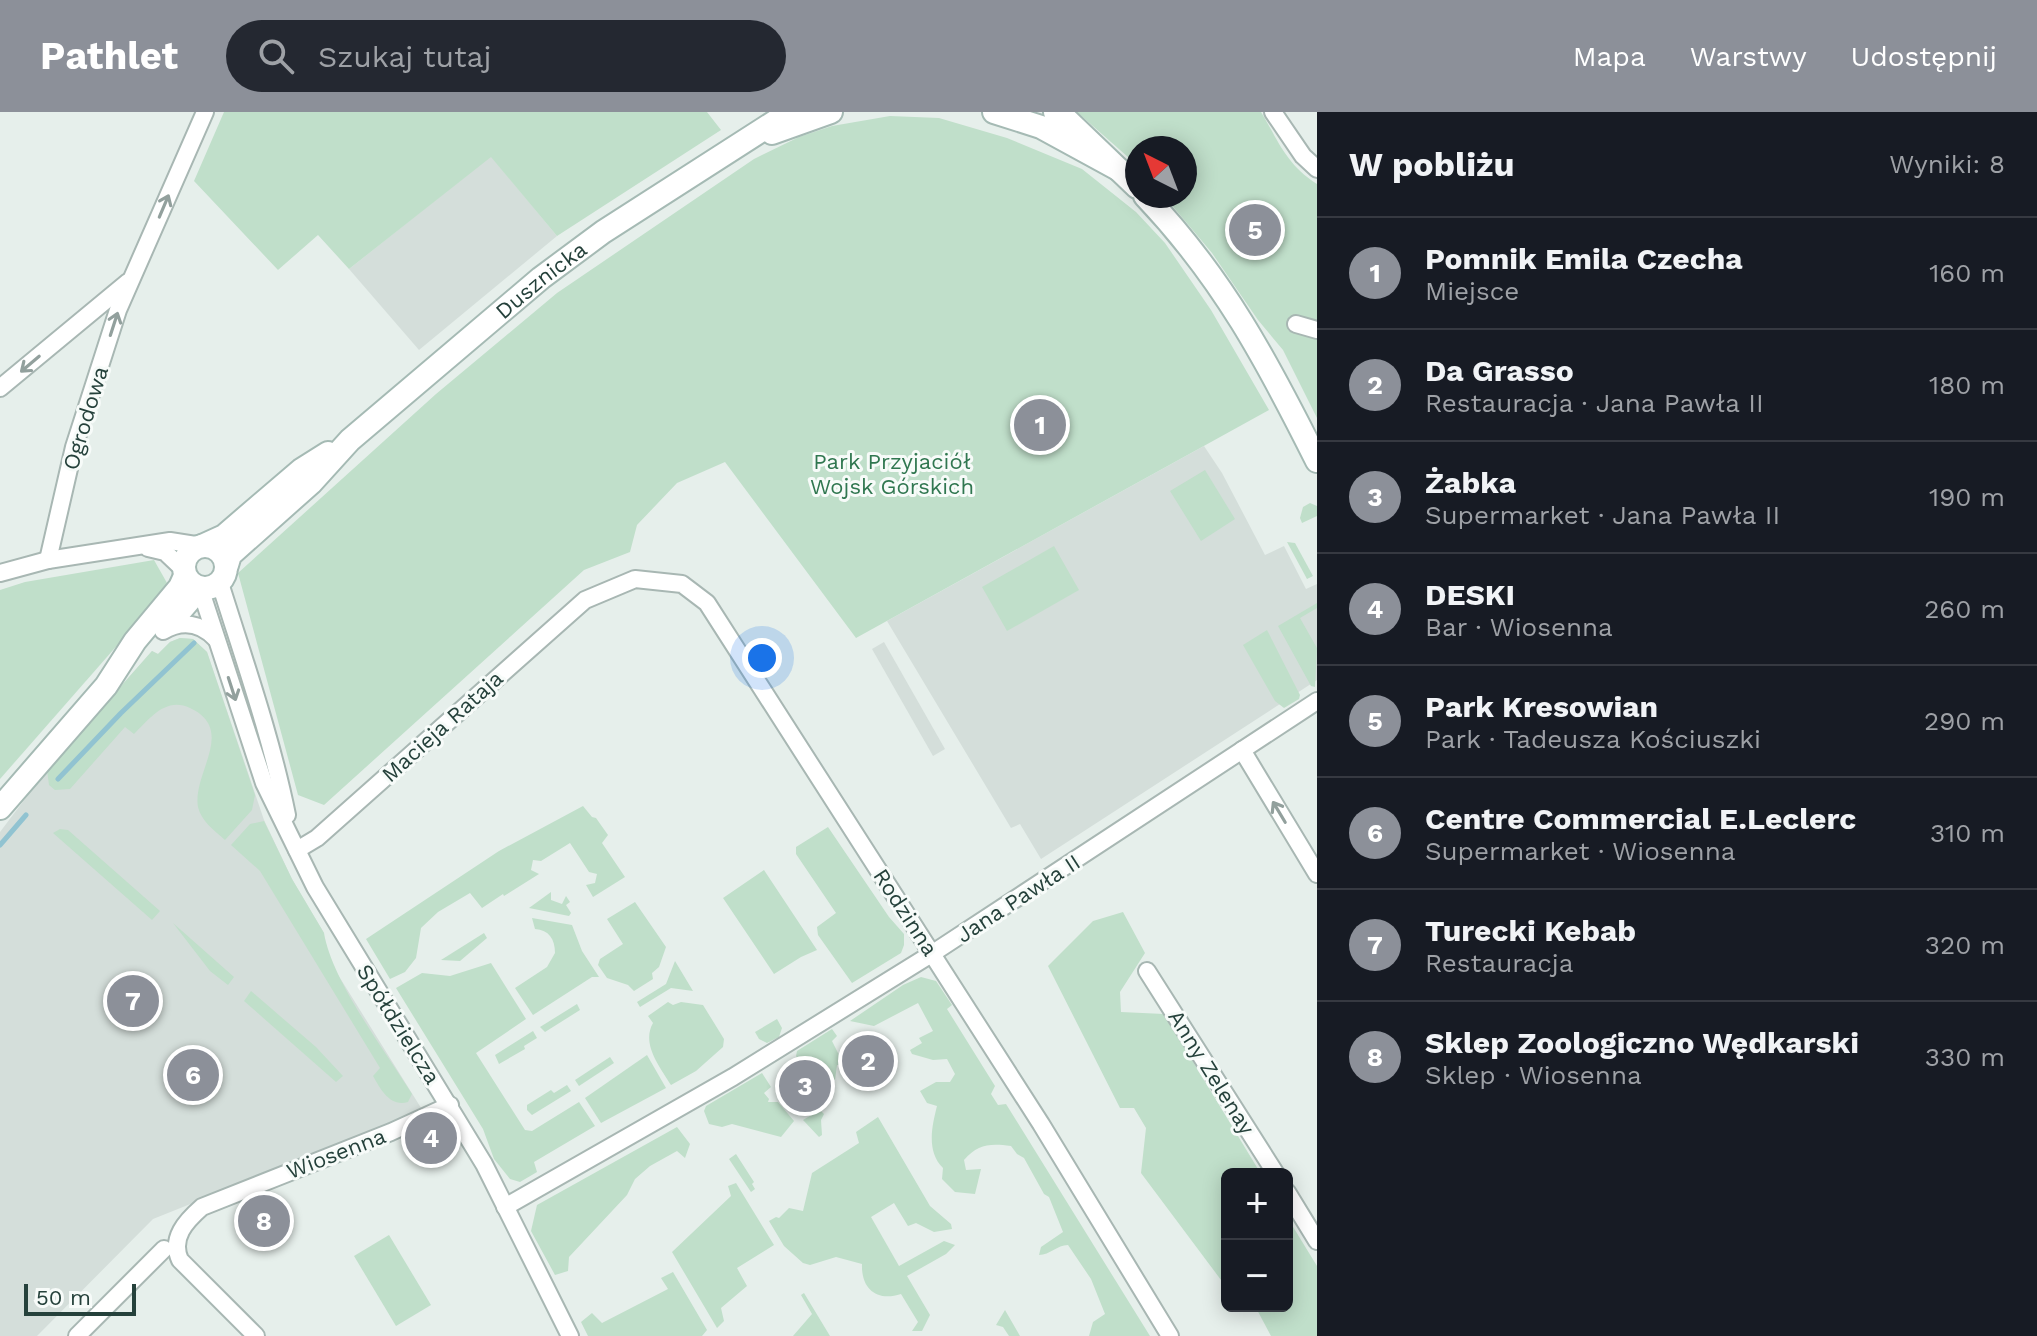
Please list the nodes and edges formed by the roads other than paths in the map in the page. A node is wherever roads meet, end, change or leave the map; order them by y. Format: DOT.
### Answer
graph roads {
  1 [pos="205,112"];
  2 [pos="790,112"];
  3 [pos="831,112"];
  4 [pos="994,112"];
  5 [pos="1055,112"];
  6 [pos="1273,112"];
  7 [pos="748,140"];
  8 [pos="1118,169"];
  9 [pos="1317,169"];
  10 [pos="1125,176"];
  11 [pos="1155,208"];
  12 [pos="133,278"];
  13 [pos="1296,324"];
  14 [pos="1317,330"];
  15 [pos="0,388"];
  16 [pos="350,440"];
  17 [pos="1317,461"];
  18 [pos="202,546"];
  19 [pos="134,547"];
  20 [pos="48,560"];
  21 [pos="0,573"];
  22 [pos="203,576"];
  23 [pos="585,600"];
  24 [pos="163,631"];
  25 [pos="216,640"];
  26 [pos="106,686"];
  27 [pos="1317,701"];
  28 [pos="1242,750"];
  29 [pos="0,808"];
  30 [pos="295,845"];
  31 [pos="1317,874"];
  32 [pos="933,953"];
  33 [pos="1147,971"];
  34 [pos="450,1105"];
  35 [pos="1272,1168"];
  36 [pos="1293,1202"];
  37 [pos="505,1207"];
  38 [pos="1317,1241"];
  39 [pos="164,1249"];
  40 [pos="77,1336"];
  41 [pos="256,1336"];
  42 [pos="570,1336"];
  43 [pos="1170,1336"];
  12 -- 1 [label="street, Ogrodowa, one-way"];
  2 -- 7 [label="street, Dusznicka"];
  3 -- 7 [label="street, Dusznicka"];
  4 -- 8 [label="street"];
  5 -- 8 [label="street"];
  6 -- 9 [label="street"];
  7 -- 16 [label="street, Dusznicka"];
  8 -- 10 [label="street"];
  11 -- 17 [label="street"];
  12 -- 15 [label="street, one-way"];
  20 -- 12 [label="street, Ogrodowa, one-way"];
  13 -- 14 [label="street"];
  16 -- 18 [label="street, Dusznicka"];
  16 -- 22 [label="street, Dusznicka"];
  18 -- 19 [label="street"];
  18 -- 22 [label="street"];
  18 -- 22 [label="street"];
  19 -- 20 [label="street"];
  19 -- 22 [label="street"];
  20 -- 21 [label="street"];
  22 -- 24 [label="street, Dusznicka"];
  22 -- 25 [label="street, Spółdzielcza"];
  22 -- 26 [label="street, Dusznicka"];
  22 -- 30 [label="street, Spółdzielcza"];
  23 -- 30 [label="street, Macieja Rataja"];
  23 -- 32 [label="street, Rodzinna"];
  24 -- 25 [label="street"];
  24 -- 26 [label="street, Dusznicka"];
  25 -- 30 [label="street, Spółdzielcza, one-way"];
  26 -- 29 [label="street, Dusznicka"];
  27 -- 28 [label="street, Jana Pawła II"];
  31 -- 28 [label="street, one-way"];
  28 -- 32 [label="street, Jana Pawła II"];
  30 -- 34 [label="street, Spółdzielcza"];
  32 -- 37 [label="street, Jana Pawła II"];
  32 -- 43 [label="street, Rodzinna"];
  33 -- 35 [label="street, Anny Zelenay"];
  34 -- 37 [label="street, Spółdzielcza"];
  34 -- 41 [label="street, Wiosenna"];
  36 -- 38 [label="street"];
  37 -- 42 [label="street, Spółdzielcza"];
  39 -- 40 [label="street"];
}
